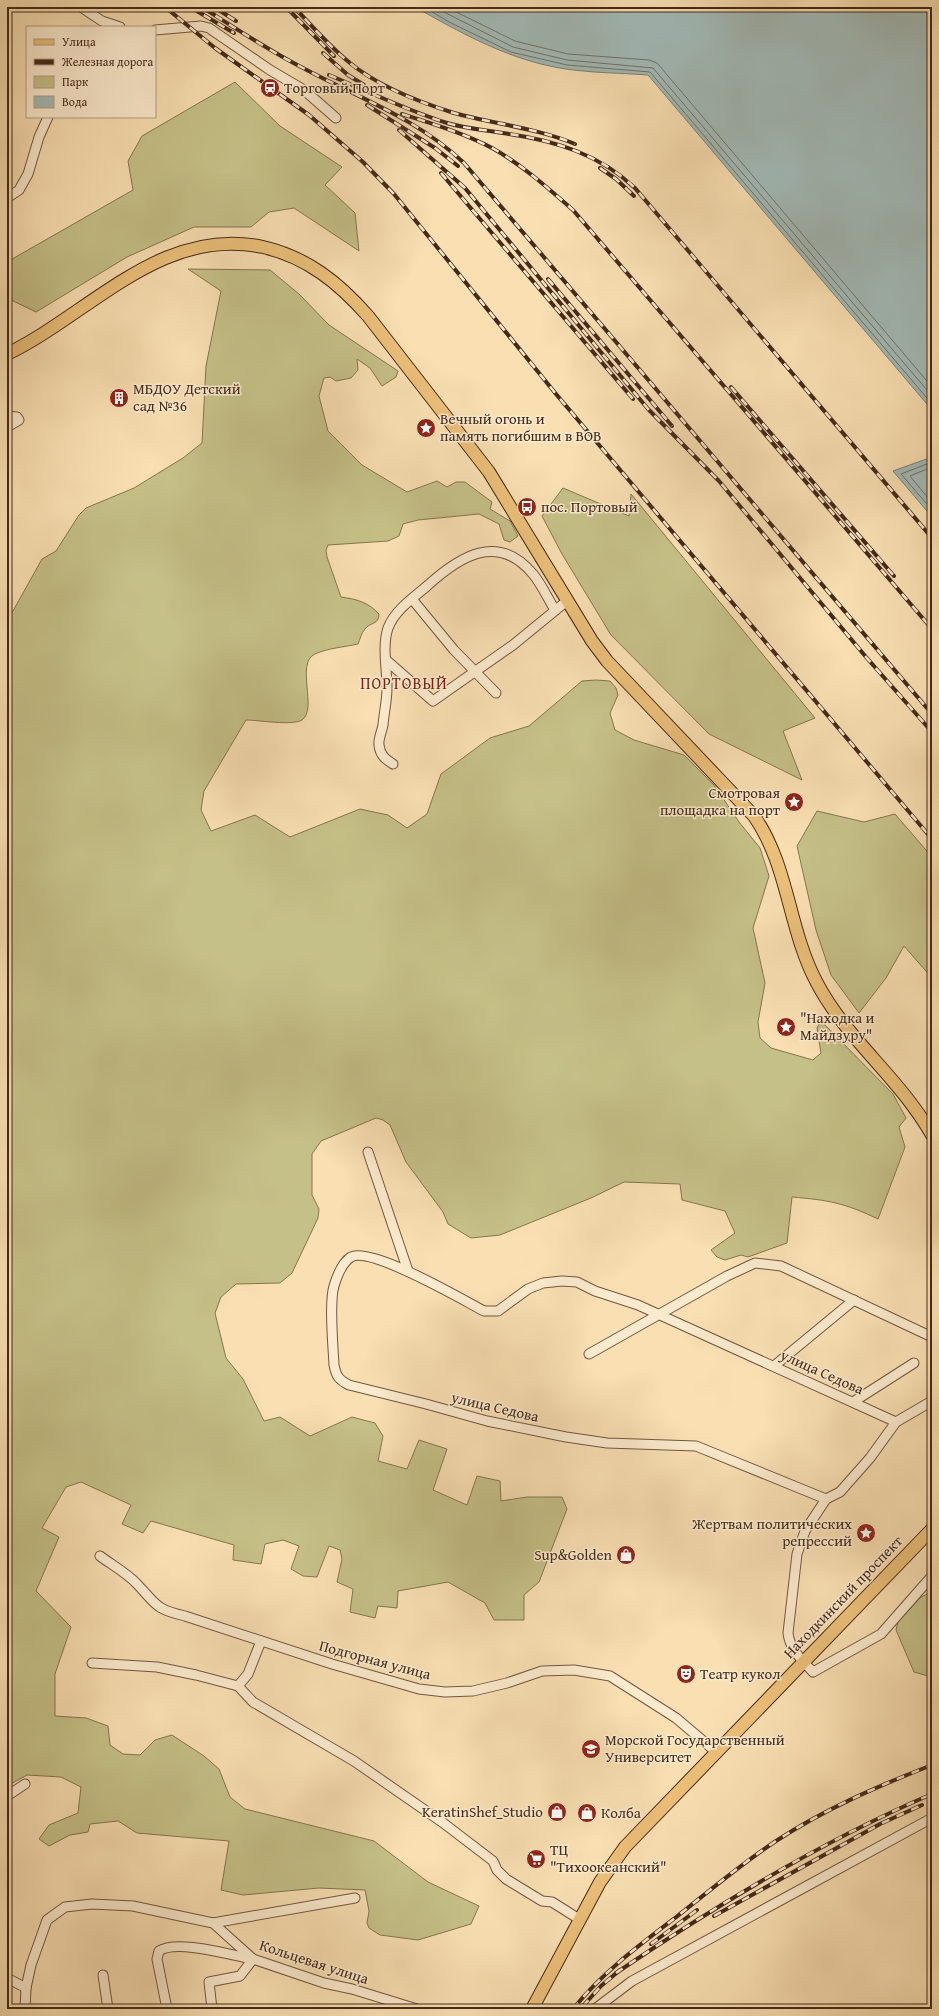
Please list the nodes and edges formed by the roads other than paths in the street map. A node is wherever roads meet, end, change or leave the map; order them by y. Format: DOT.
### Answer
graph roads {
  1 [pos="81,7"];
  2 [pos="114,26"];
  3 [pos="156,30"];
  4 [pos="48,118"];
  5 [pos="336,118"];
  6 [pos="7,198"];
  7 [pos="8,353"];
  8 [pos="7,416"];
  9 [pos="7,427"];
  10 [pos="412,599"];
  11 [pos="568,600"];
  12 [pos="556,610"];
  13 [pos="386,660"];
  14 [pos="476,672"];
  15 [pos="496,693"];
  16 [pos="392,764"];
  17 [pos="932,1135"];
  18 [pos="368,1152"];
  19 [pos="408,1271"];
  20 [pos="854,1300"];
  21 [pos="658,1316"];
  22 [pos="932,1337"];
  23 [pos="589,1354"];
  24 [pos="914,1363"];
  25 [pos="774,1366"];
  26 [pos="932,1401"];
  27 [pos="852,1402"];
  28 [pos="896,1422"];
  29 [pos="826,1500"];
  30 [pos="932,1529"];
  31 [pos="100,1556"];
  32 [pos="932,1576"];
  33 [pos="261,1641"];
  34 [pos="803,1661"];
  35 [pos="92,1663"];
  36 [pos="238,1686"];
  37 [pos="715,1751"];
  38 [pos="25,1784"];
  39 [pos="7,1796"];
  40 [pos="932,1818"];
  41 [pos="355,1898"];
  42 [pos="580,1919"];
  43 [pos="213,1923"];
  44 [pos="253,1960"];
  45 [pos="103,1974"];
  46 [pos="7,1978"];
  47 [pos="26,1988"];
  48 [pos="25,2009"];
  49 [pos="108,2009"];
  50 [pos="167,2009"];
  51 [pos="212,2009"];
  52 [pos="418,2009"];
  53 [pos="532,2009"];
  54 [pos="595,2009"];
  1 -- 2 [label="street"];
  3 -- 5 [label="street"];
  4 -- 6 [label="street"];
  7 -- 11 [label="main road"];
  8 -- 9 [label="street"];
  10 -- 12 [label="street"];
  10 -- 13 [label="street"];
  10 -- 14 [label="street"];
  11 -- 12 [label="street"];
  11 -- 17 [label="main road"];
  12 -- 14 [label="street"];
  13 -- 14 [label="street"];
  13 -- 16 [label="street"];
  14 -- 15 [label="street"];
  18 -- 19 [label="street"];
  19 -- 21 [label="street, улица Седова"];
  19 -- 29 [label="street, улица Седова"];
  20 -- 21 [label="street"];
  20 -- 22 [label="street"];
  20 -- 25 [label="street"];
  21 -- 23 [label="street"];
  21 -- 25 [label="street, улица Седова"];
  24 -- 27 [label="street"];
  25 -- 27 [label="street, улица Седова"];
  26 -- 28 [label="street"];
  27 -- 28 [label="street, улица Седова"];
  28 -- 29 [label="street"];
  29 -- 34 [label="street"];
  30 -- 34 [label="main road, Находкинский проспект"];
  31 -- 33 [label="street, Подгорная улица"];
  32 -- 34 [label="street"];
  33 -- 36 [label="street"];
  33 -- 37 [label="street, Подгорная улица"];
  34 -- 37 [label="main road, Находкинский проспект"];
  35 -- 36 [label="street"];
  36 -- 42 [label="street"];
  37 -- 42 [label="main road, Находкинский проспект"];
  38 -- 39 [label="street"];
  40 -- 54 [label="street"];
  41 -- 43 [label="street"];
  42 -- 53 [label="main road, Находкинский проспект"];
  43 -- 44 [label="street, Кольцевая улица"];
  43 -- 47 [label="street"];
  44 -- 50 [label="street"];
  44 -- 51 [label="street"];
  44 -- 52 [label="street, Кольцевая улица"];
  45 -- 49 [label="street"];
  46 -- 47 [label="street"];
  47 -- 48 [label="street"];
}
